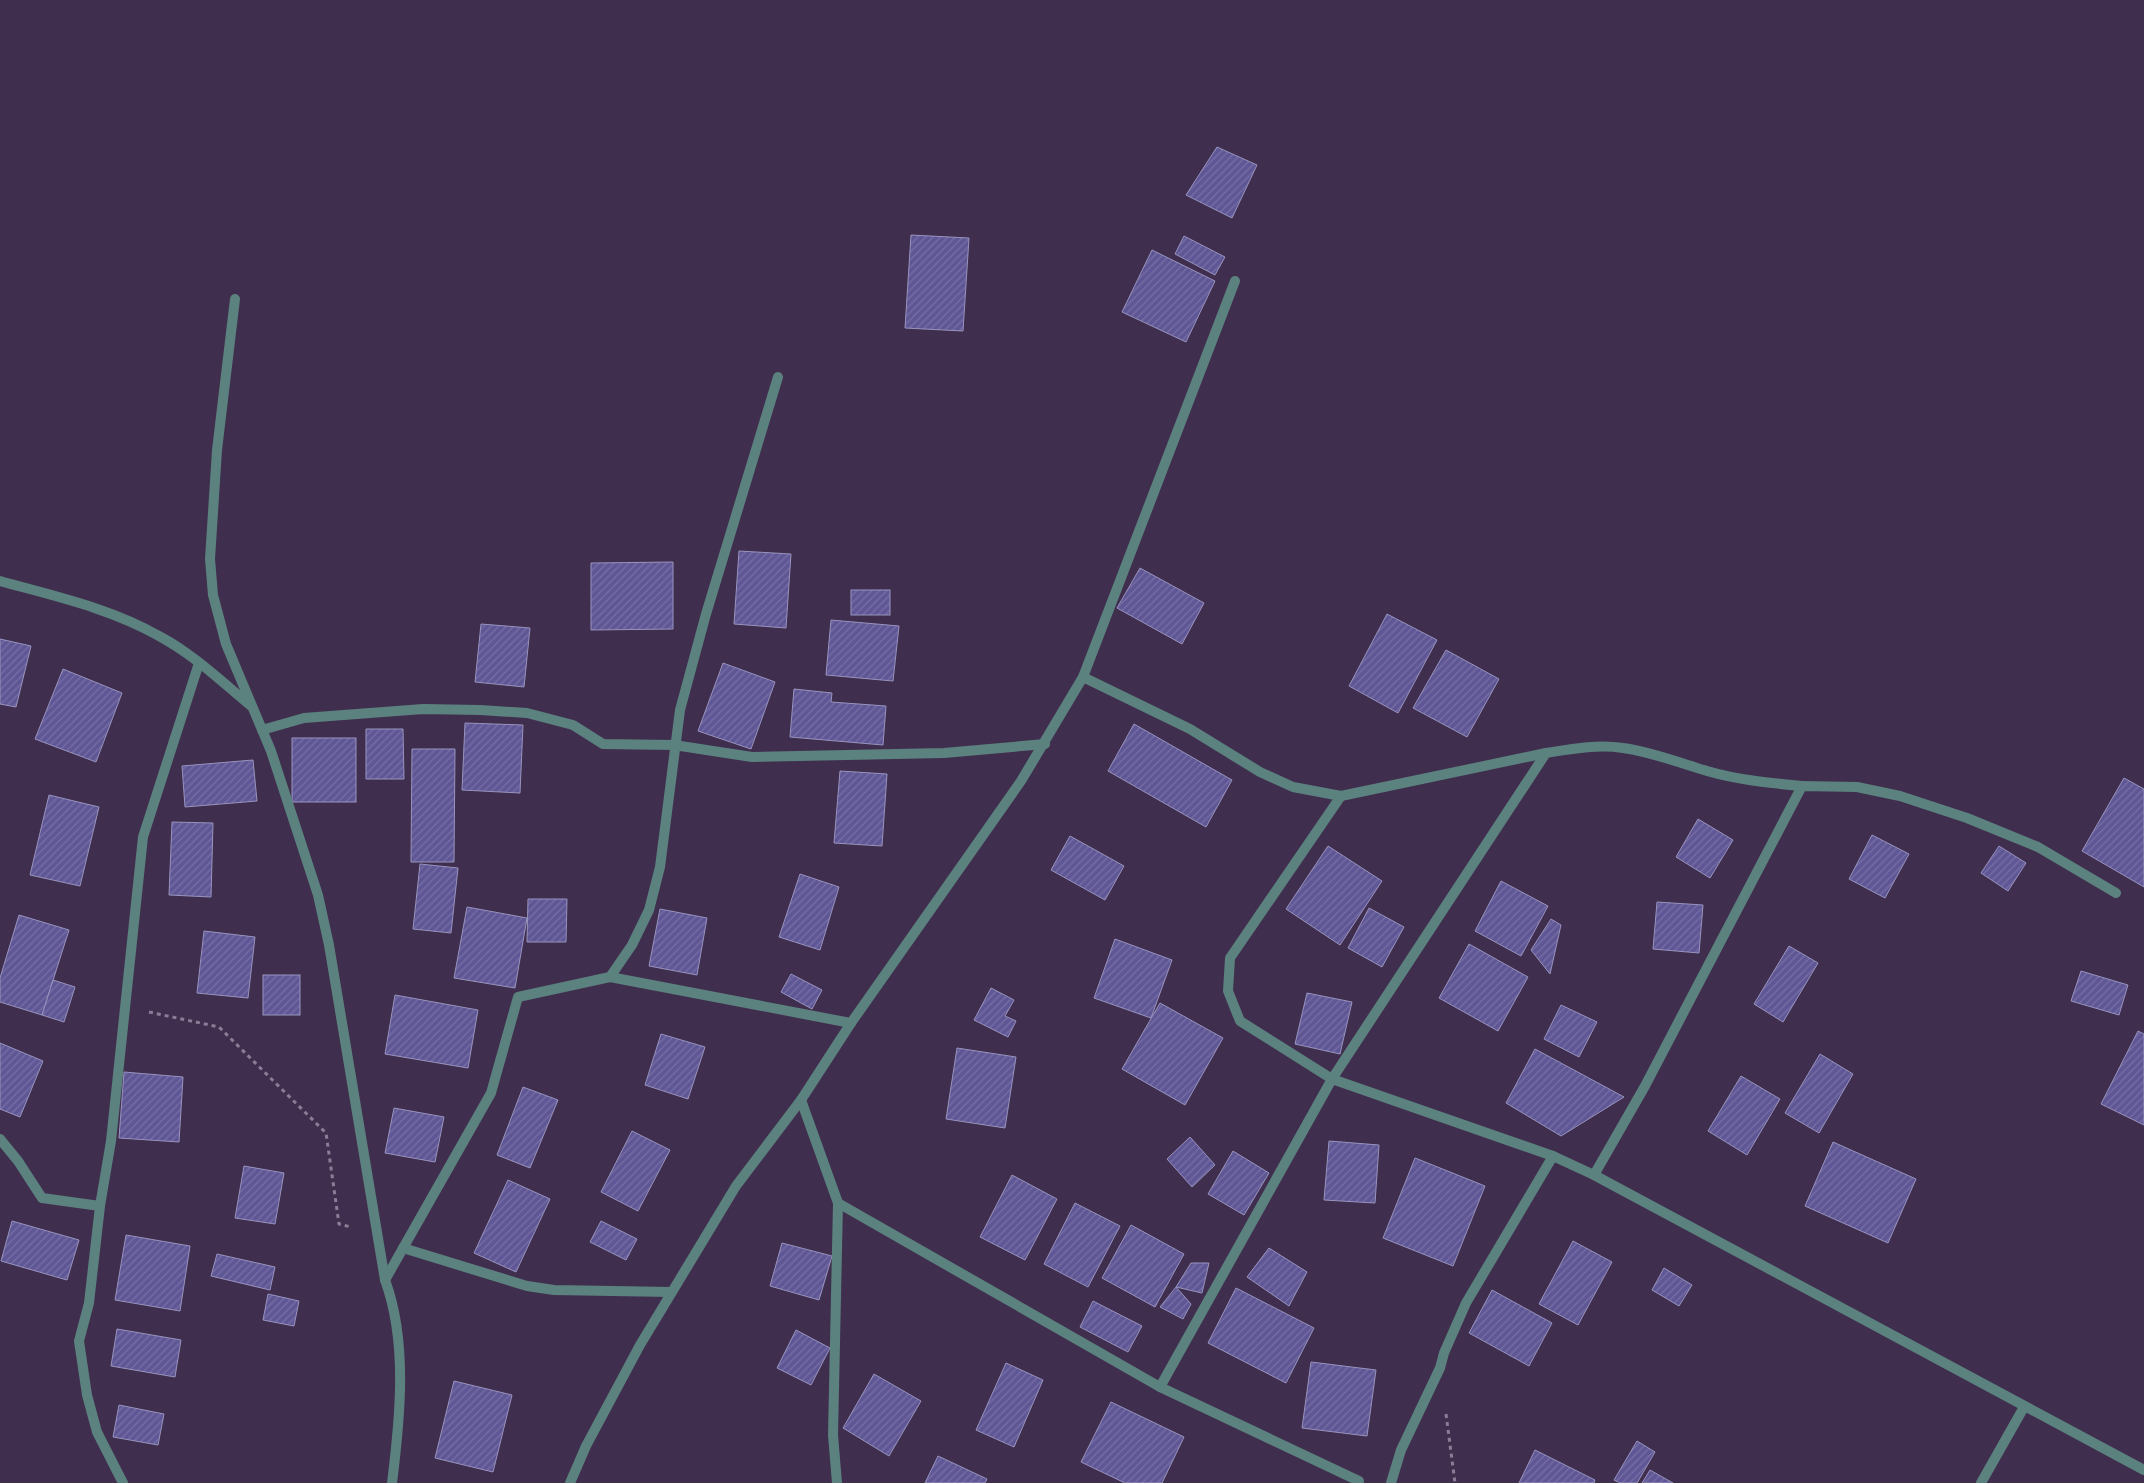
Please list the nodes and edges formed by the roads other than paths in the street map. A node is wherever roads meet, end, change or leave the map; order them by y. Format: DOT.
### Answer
graph roads {
  1 [pos="1236,281"];
  2 [pos="235,299"];
  3 [pos="778,377"];
  4 [pos="0,581"];
  5 [pos="199,663"];
  6 [pos="1084,677"];
  7 [pos="253,708"];
  8 [pos="262,730"];
  9 [pos="1045,744"];
  10 [pos="674,745"];
  11 [pos="1546,753"];
  12 [pos="1802,786"];
  13 [pos="1341,796"];
  14 [pos="2116,893"];
  15 [pos="610,977"];
  16 [pos="851,1023"];
  17 [pos="1332,1079"];
  18 [pos="801,1100"];
  19 [pos="0,1140"];
  20 [pos="1553,1156"];
  21 [pos="1594,1175"];
  22 [pos="838,1203"];
  23 [pos="100,1206"];
  24 [pos="403,1248"];
  25 [pos="385,1280"];
  26 [pos="671,1292"];
  27 [pos="1160,1387"];
  28 [pos="2024,1407"];
  29 [pos="2144,1470"];
  30 [pos="1361,1482"];
  31 [pos="123,1483"];
  32 [pos="392,1483"];
  33 [pos="570,1483"];
  34 [pos="837,1483"];
  35 [pos="1391,1483"];
  36 [pos="1981,1483"];
  1 -- 6 [label="street"];
  2 -- 7 [label="street"];
  3 -- 10 [label="street"];
  4 -- 5 [label="street"];
  5 -- 7 [label="street"];
  5 -- 23 [label="street"];
  6 -- 9 [label="street"];
  6 -- 13 [label="street"];
  7 -- 8 [label="street"];
  8 -- 10 [label="street"];
  8 -- 25 [label="street"];
  9 -- 10 [label="street"];
  9 -- 16 [label="street"];
  10 -- 15 [label="street"];
  11 -- 12 [label="street"];
  11 -- 13 [label="street"];
  11 -- 17 [label="street"];
  12 -- 14 [label="street"];
  12 -- 21 [label="street"];
  13 -- 17 [label="street"];
  15 -- 16 [label="street"];
  15 -- 24 [label="street"];
  16 -- 18 [label="street"];
  17 -- 20 [label="street"];
  17 -- 27 [label="street"];
  18 -- 22 [label="street"];
  18 -- 26 [label="street"];
  19 -- 23 [label="street"];
  20 -- 21 [label="street"];
  20 -- 35 [label="street"];
  21 -- 28 [label="street"];
  22 -- 27 [label="street"];
  22 -- 34 [label="street"];
  23 -- 31 [label="street"];
  24 -- 25 [label="street"];
  24 -- 26 [label="street"];
  25 -- 32 [label="street"];
  26 -- 33 [label="street"];
  27 -- 30 [label="street"];
  28 -- 29 [label="street"];
  28 -- 36 [label="street"];
}
